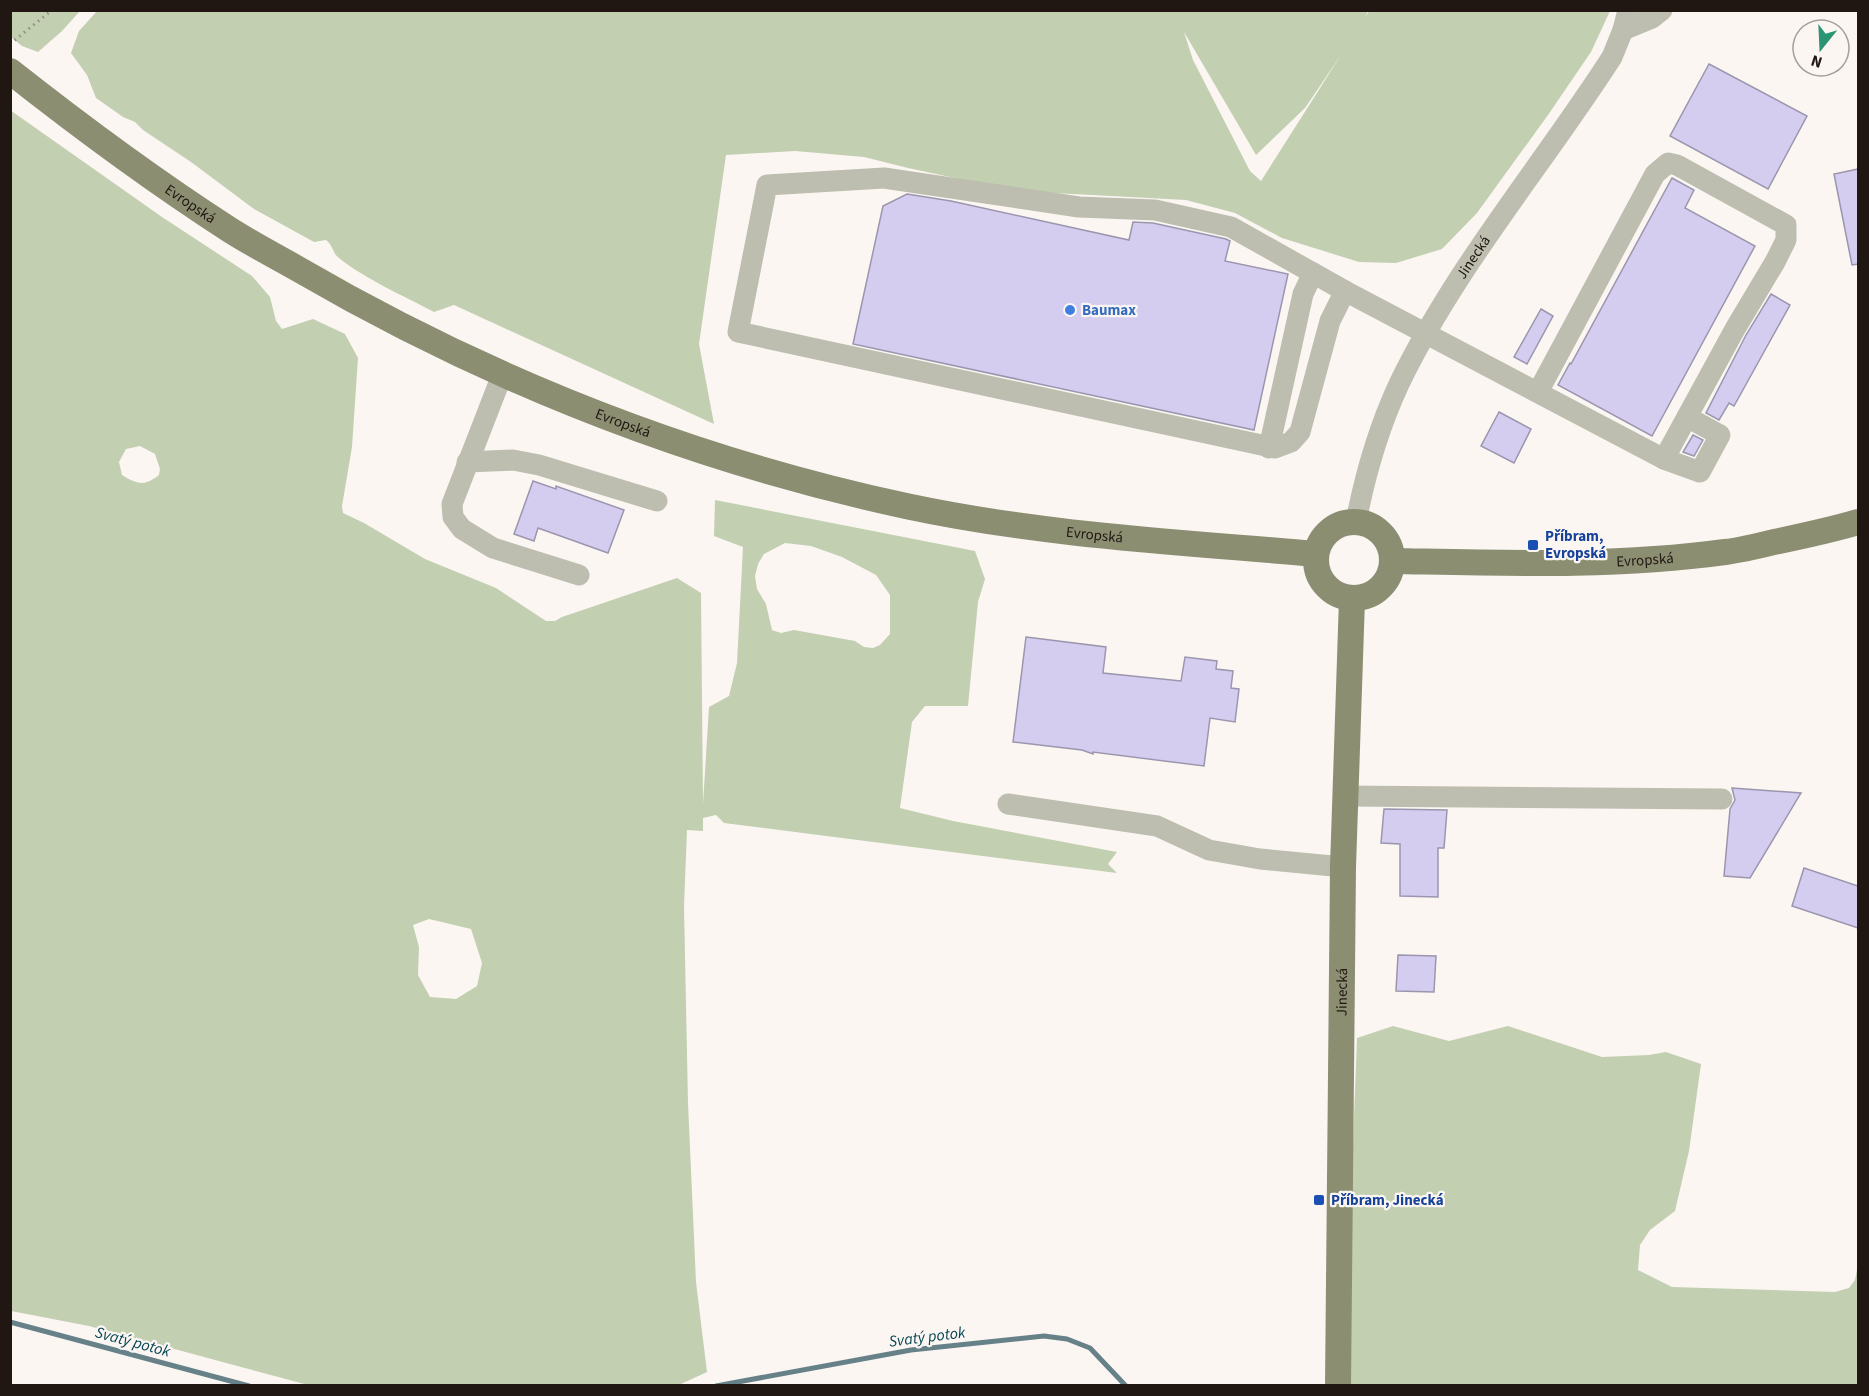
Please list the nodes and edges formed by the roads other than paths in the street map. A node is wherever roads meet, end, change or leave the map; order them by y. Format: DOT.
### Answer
graph roads {
  1 [pos="1662,10"];
  2 [pos="1625,20"];
  3 [pos="10,71"];
  4 [pos="1313,273"];
  5 [pos="1345,291"];
  6 [pos="1426,333"];
  7 [pos="502,375"];
  8 [pos="1538,392"];
  9 [pos="1687,417"];
  10 [pos="1269,448"];
  11 [pos="1664,459"];
  12 [pos="467,462"];
  13 [pos="657,501"];
  14 [pos="1356,522"];
  15 [pos="1858,522"];
  16 [pos="1316,554"];
  17 [pos="1393,561"];
  18 [pos="579,575"];
  19 [pos="1352,598"];
  20 [pos="1345,796"];
  21 [pos="1722,799"];
  22 [pos="1008,804"];
  23 [pos="1343,867"];
  24 [pos="1338,1386"];
  1 -- 2 [label="street"];
  2 -- 6 [label="street, Jinecká"];
  3 -- 7 [label="main road, Evropská"];
  4 -- 5 [label="street"];
  4 -- 10 [label="street"];
  4 -- 10 [label="street"];
  5 -- 6 [label="street"];
  5 -- 10 [label="street"];
  6 -- 8 [label="street"];
  6 -- 14 [label="street, Jinecká"];
  7 -- 12 [label="street"];
  7 -- 16 [label="main road, Evropská"];
  8 -- 9 [label="street"];
  8 -- 11 [label="street"];
  9 -- 11 [label="street"];
  9 -- 11 [label="street"];
  12 -- 13 [label="street"];
  12 -- 18 [label="street"];
  14 -- 16 [label="main road"];
  14 -- 17 [label="main road"];
  15 -- 17 [label="main road, Evropská"];
  16 -- 19 [label="main road"];
  17 -- 19 [label="main road"];
  19 -- 20 [label="main road, Jinecká"];
  20 -- 21 [label="street"];
  20 -- 23 [label="main road, Jinecká"];
  22 -- 23 [label="street"];
  23 -- 24 [label="main road, Jinecká"];
}
